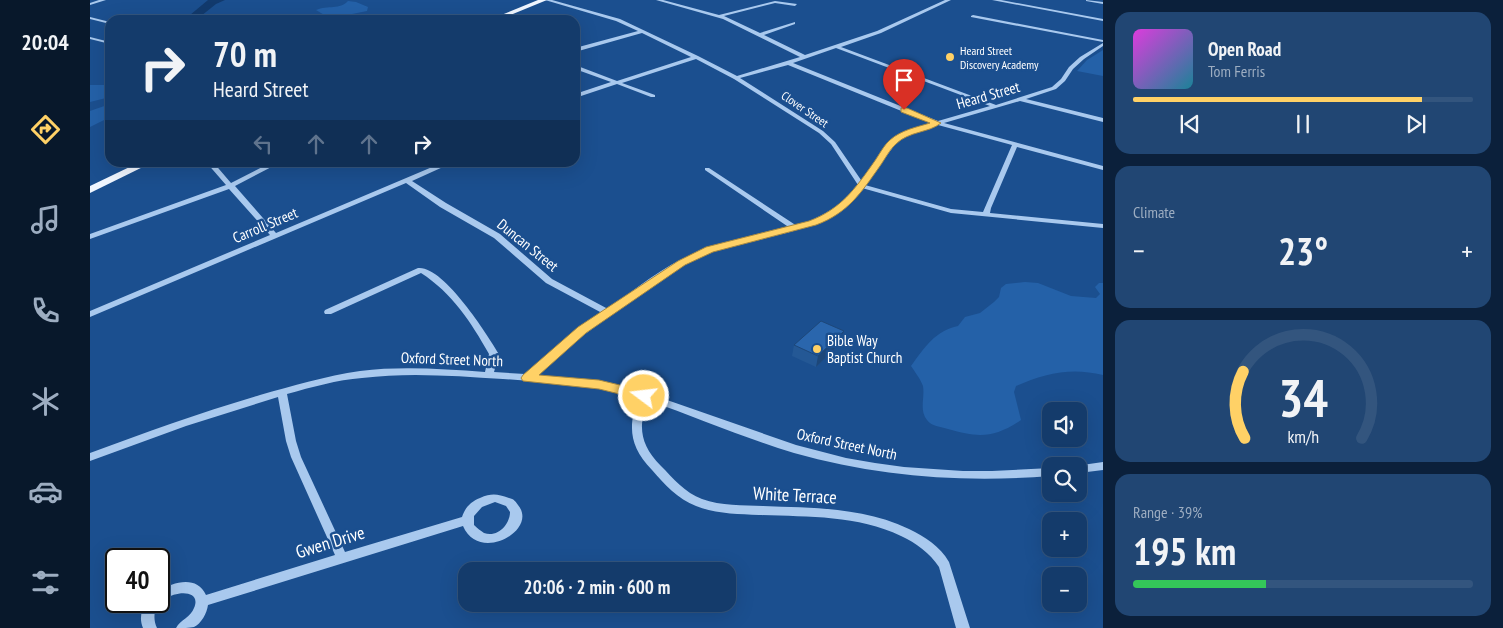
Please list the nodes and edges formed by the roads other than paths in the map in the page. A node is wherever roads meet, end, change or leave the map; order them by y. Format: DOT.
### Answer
graph roads {
  1 [pos="104,0"];
  2 [pos="545,0"];
  3 [pos="658,0"];
  4 [pos="949,0"];
  5 [pos="994,0"];
  6 [pos="1088,0"];
  7 [pos="1103,3"];
  8 [pos="90,4"];
  9 [pos="795,5"];
  10 [pos="505,15"];
  11 [pos="720,16"];
  12 [pos="973,16"];
  13 [pos="90,18"];
  14 [pos="1103,20"];
  15 [pos="105,22"];
  16 [pos="794,23"];
  17 [pos="642,32"];
  18 [pos="760,35"];
  19 [pos="90,38"];
  20 [pos="105,42"];
  21 [pos="1103,43"];
  22 [pos="835,46"];
  23 [pos="580,49"];
  24 [pos="696,57"];
  25 [pos="804,57"];
  26 [pos="788,63"];
  27 [pos="580,69"];
  28 [pos="736,78"];
  29 [pos="617,83"];
  30 [pos="580,94"];
  31 [pos="654,96"];
  32 [pos="1021,100"];
  33 [pos="997,107"];
  34 [pos="1103,120"];
  35 [pos="938,123"];
  36 [pos="1015,145"];
  37 [pos="138,167"];
  38 [pos="213,167"];
  39 [pos="268,167"];
  40 [pos="439,167"];
  41 [pos="1103,168"];
  42 [pos="707,169"];
  43 [pos="407,181"];
  44 [pos="230,186"];
  45 [pos="862,186"];
  46 [pos="90,190"];
  47 [pos="986,215"];
  48 [pos="1103,226"];
  49 [pos="795,228"];
  50 [pos="275,236"];
  51 [pos="90,237"];
  52 [pos="328,312"];
  53 [pos="608,312"];
  54 [pos="90,314"];
  55 [pos="489,375"];
  56 [pos="527,378"];
  57 [pos="282,392"];
  58 [pos="644,396"];
  59 [pos="90,457"];
  60 [pos="1103,466"];
  61 [pos="1087,467"];
  62 [pos="1042,473"];
  63 [pos="468,520"];
  64 [pos="342,558"];
  65 [pos="170,590"];
  66 [pos="203,601"];
  67 [pos="148,613"];
  68 [pos="150,628"];
  69 [pos="183,628"];
  70 [pos="963,628"];
  1 -- 8 [label="street"];
  2 -- 10 [label="main road"];
  2 -- 17 [label="street, Clover Street"];
  3 -- 11 [label="street"];
  4 -- 22 [label="street"];
  5 -- 14 [label="street"];
  6 -- 7 [label="street"];
  9 -- 11 [label="street"];
  11 -- 18 [label="street"];
  12 -- 21 [label="street"];
  13 -- 15 [label="street"];
  16 -- 18 [label="street"];
  17 -- 23 [label="street"];
  17 -- 24 [label="street, Clover Street"];
  18 -- 25 [label="street"];
  19 -- 20 [label="street"];
  21 -- 32 [label="street, Heard Street"];
  22 -- 25 [label="street"];
  22 -- 33 [label="street"];
  24 -- 28 [label="street, Clover Street"];
  24 -- 29 [label="street"];
  25 -- 26 [label="street"];
  26 -- 28 [label="street"];
  26 -- 35 [label="street"];
  27 -- 29 [label="street"];
  28 -- 45 [label="street, Clover Street"];
  29 -- 30 [label="street"];
  29 -- 31 [label="street"];
  32 -- 33 [label="street, Heard Street"];
  32 -- 34 [label="street"];
  33 -- 35 [label="street, Heard Street"];
  35 -- 36 [label="street"];
  35 -- 45 [label="street, Heard Street"];
  36 -- 41 [label="street"];
  36 -- 47 [label="street"];
  37 -- 46 [label="main road"];
  38 -- 44 [label="street"];
  39 -- 44 [label="street"];
  40 -- 43 [label="street, Carroll Street"];
  42 -- 49 [label="street"];
  43 -- 50 [label="street, Carroll Street"];
  43 -- 53 [label="street, Duncan Street"];
  44 -- 50 [label="street"];
  44 -- 51 [label="street"];
  45 -- 47 [label="street"];
  45 -- 49 [label="street, Heard Street"];
  47 -- 48 [label="street"];
  49 -- 53 [label="street, Heard Street"];
  50 -- 54 [label="street, Carroll Street"];
  52 -- 55 [label="street"];
  53 -- 56 [label="street, Heard Street"];
  55 -- 56 [label="street, Oxford Street North"];
  55 -- 57 [label="street, Oxford Street North"];
  56 -- 58 [label="street, Oxford Street North"];
  57 -- 59 [label="street, Oxford Street North"];
  57 -- 64 [label="street"];
  58 -- 62 [label="street, Oxford Street North"];
  58 -- 70 [label="street, White Terrace"];
  60 -- 61 [label="street"];
  63 -- 64 [label="street, Gwen Drive"];
  64 -- 66 [label="street, Gwen Drive"];
  65 -- 66 [label="street"];
  66 -- 69 [label="street"];
  67 -- 68 [label="street"];
}
